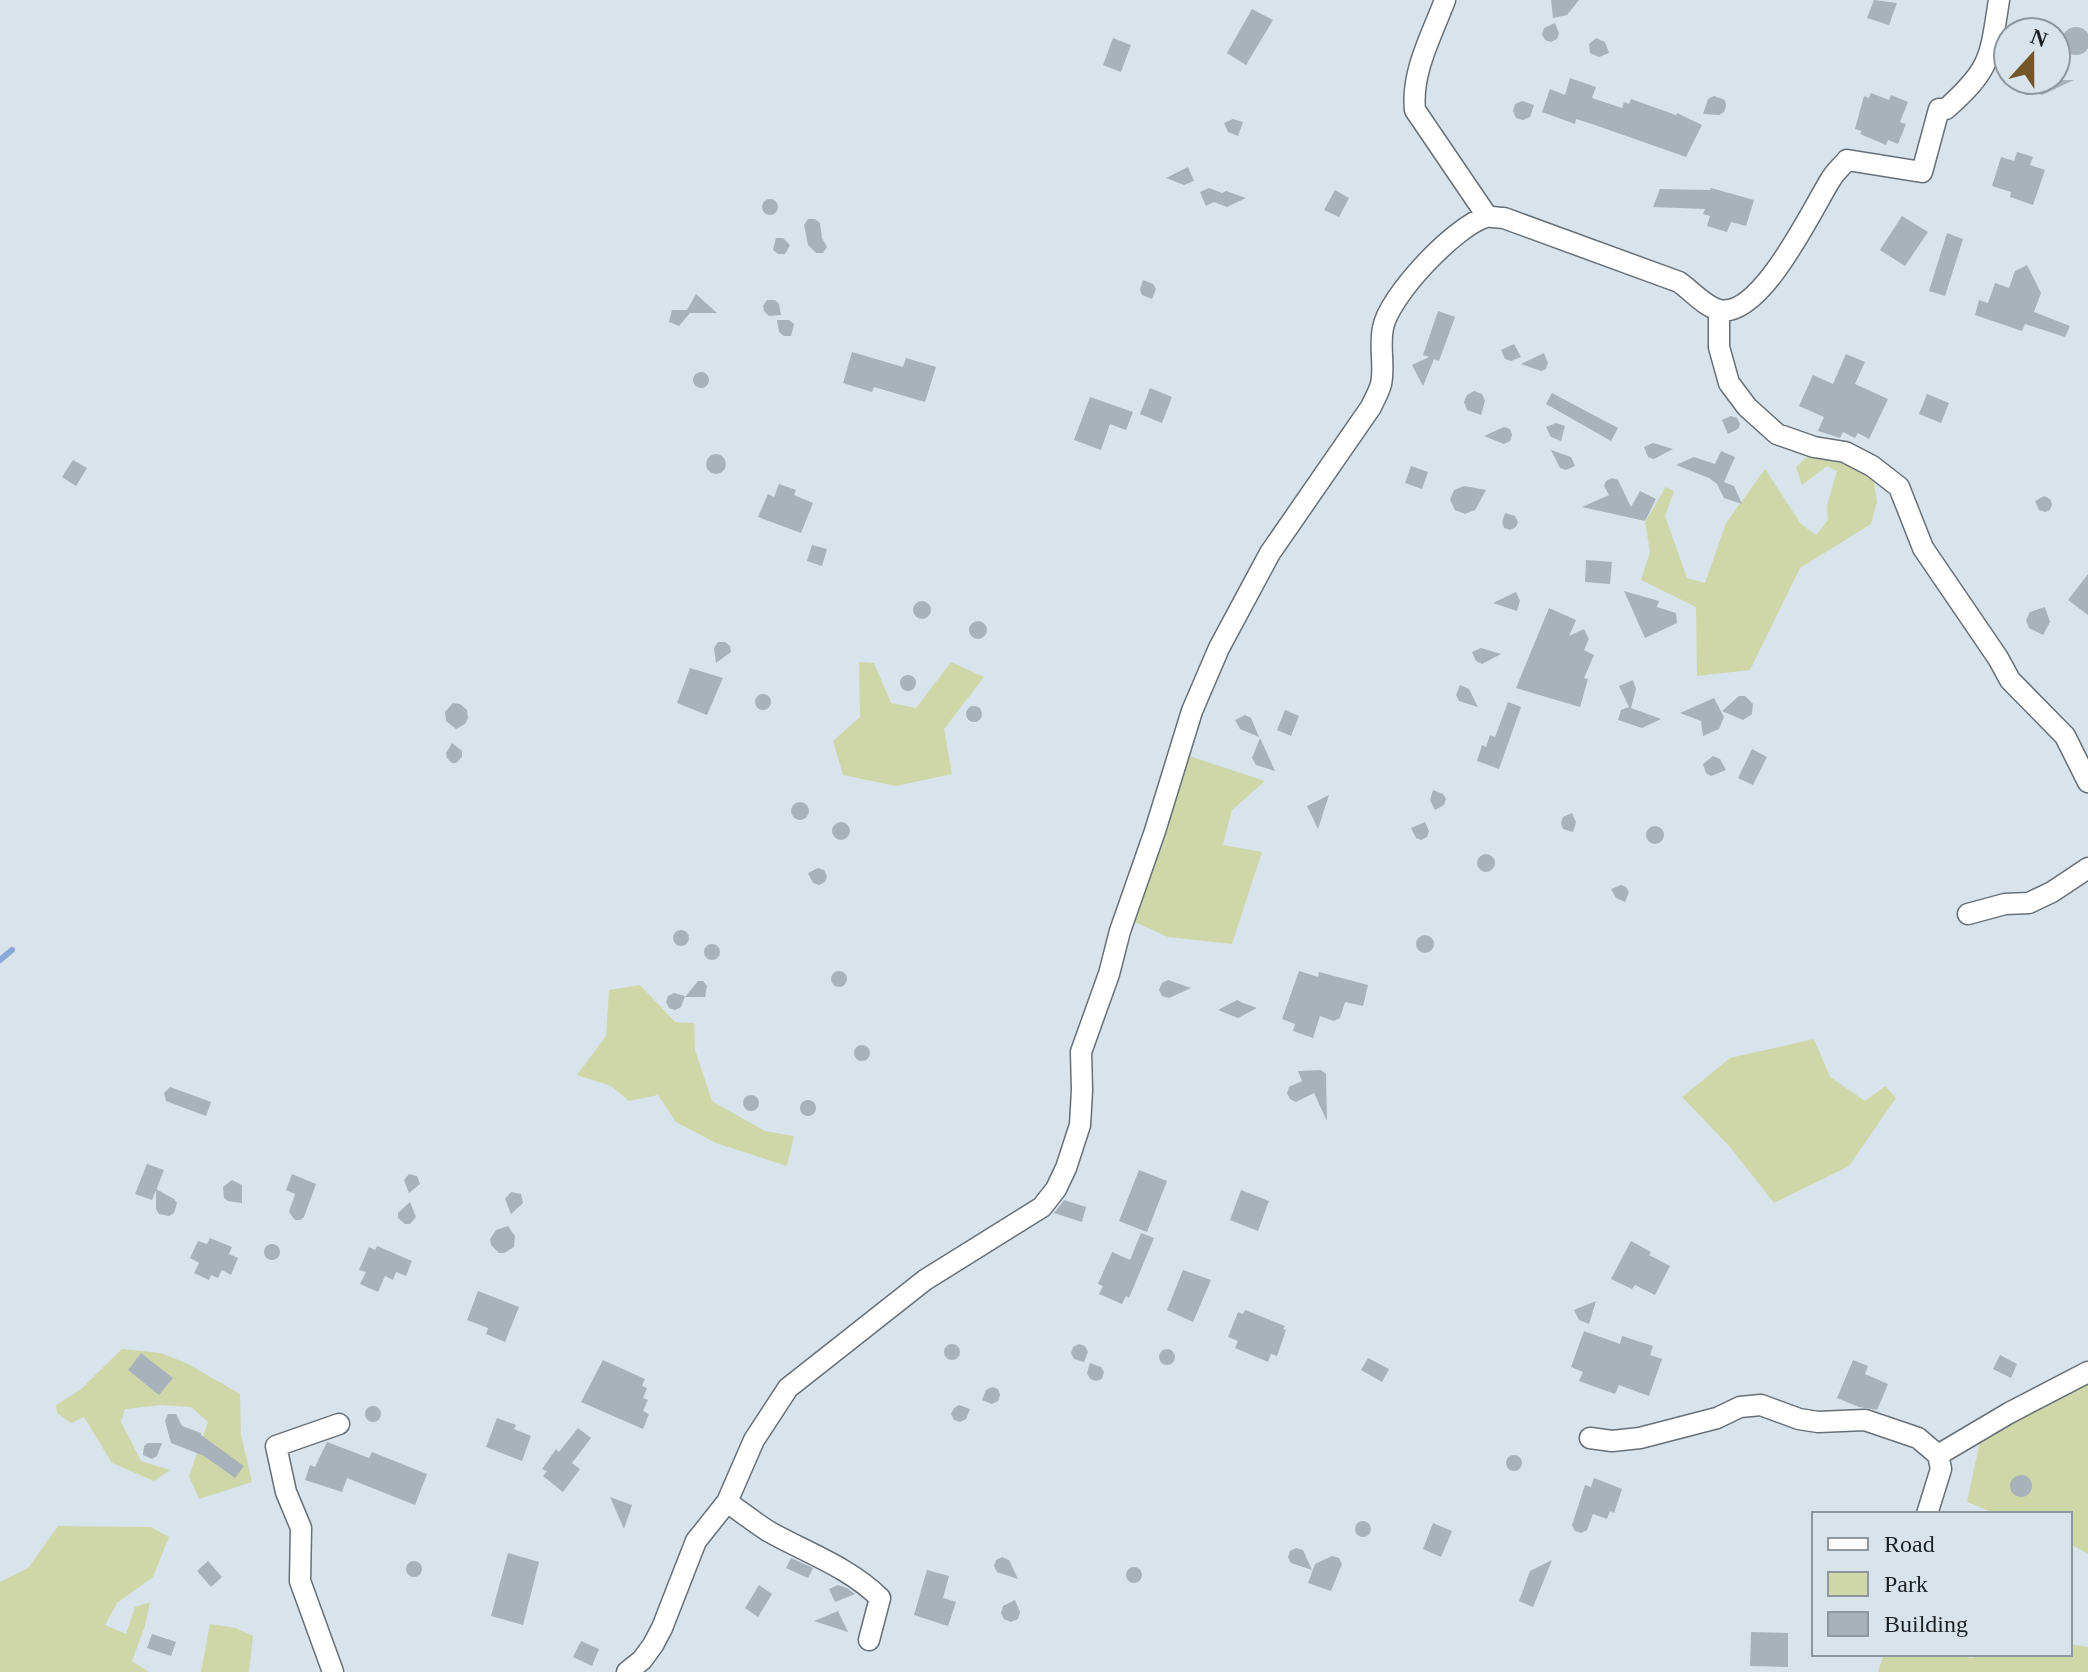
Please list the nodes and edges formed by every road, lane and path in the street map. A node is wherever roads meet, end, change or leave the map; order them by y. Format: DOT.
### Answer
graph roads {
  1 [pos="1445,0"];
  2 [pos="1999,0"];
  3 [pos="1487,216"];
  4 [pos="1719,310"];
  5 [pos="2088,782"];
  6 [pos="2088,868"];
  7 [pos="1968,914"];
  8 [pos="2088,1372"];
  9 [pos="339,1424"];
  10 [pos="1590,1438"];
  11 [pos="1938,1455"];
  12 [pos="727,1502"];
  13 [pos="1928,1512"];
  14 [pos="869,1640"];
  15 [pos="333,1672"];
  16 [pos="627,1672"];
  1 -- 3 [label="street"];
  2 -- 4 [label="street"];
  3 -- 4 [label="street"];
  3 -- 12 [label="street"];
  4 -- 5 [label="street"];
  6 -- 7 [label="street"];
  8 -- 11 [label="street"];
  9 -- 15 [label="street"];
  10 -- 11 [label="street"];
  11 -- 13 [label="street"];
  12 -- 14 [label="street"];
  12 -- 16 [label="street"];
}
